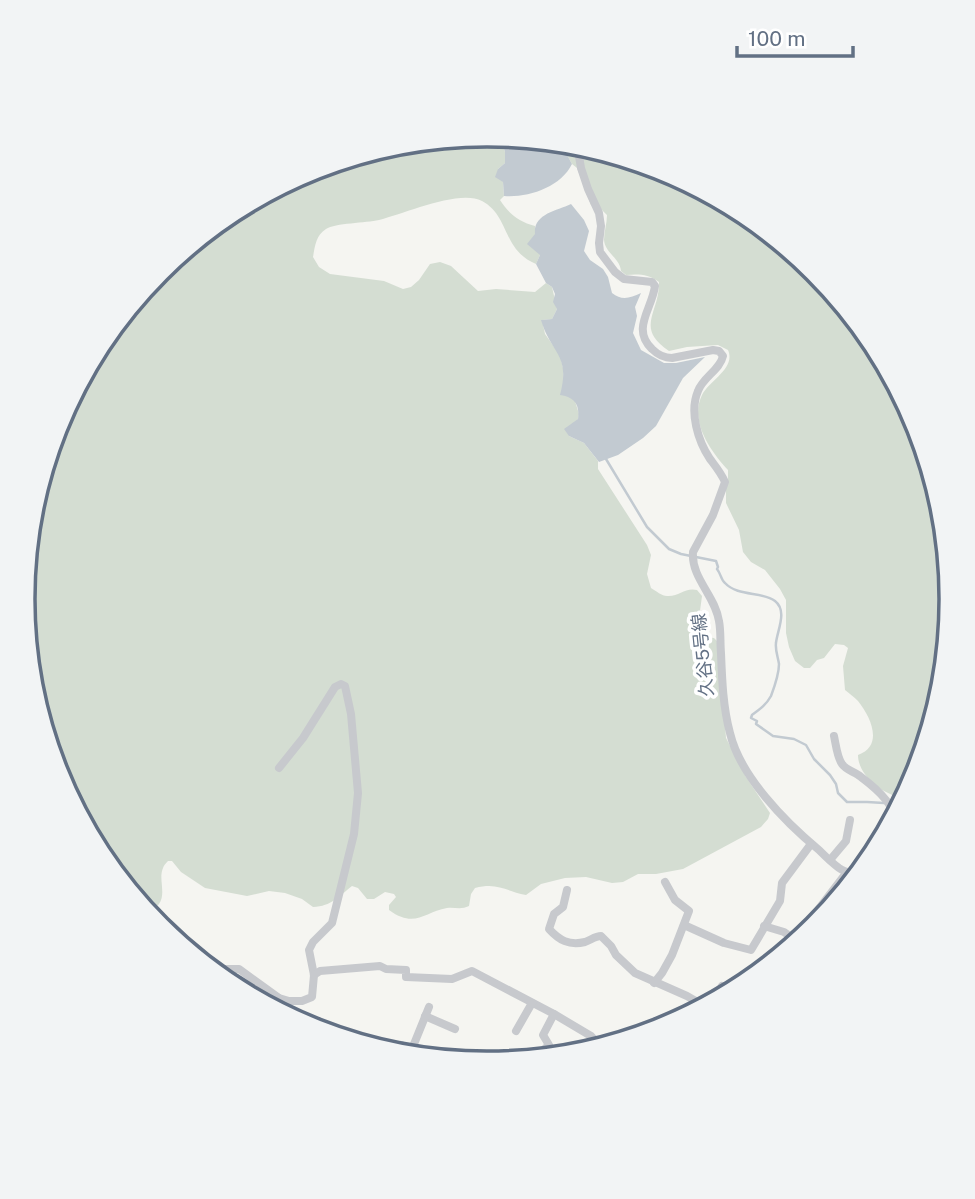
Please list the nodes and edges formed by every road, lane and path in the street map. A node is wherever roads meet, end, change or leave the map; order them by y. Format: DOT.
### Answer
graph roads {
  1 [pos="579,157"];
  2 [pos="834,736"];
  3 [pos="279,768"];
  4 [pos="890,806"];
  5 [pos="850,820"];
  6 [pos="811,844"];
  7 [pos="830,860"];
  8 [pos="847,872"];
  9 [pos="665,882"];
  10 [pos="567,890"];
  11 [pos="827,899"];
  12 [pos="684,925"];
  13 [pos="764,926"];
  14 [pos="789,937"];
  15 [pos="227,969"];
  16 [pos="314,975"];
  17 [pos="654,983"];
  18 [pos="279,998"];
  19 [pos="696,1000"];
  20 [pos="531,1003"];
  21 [pos="554,1014"];
  22 [pos="455,1029"];
  23 [pos="516,1031"];
  24 [pos="595,1039"];
  25 [pos="413,1045"];
  26 [pos="545,1048"];
  1 -- 6 [label="street, 久谷5号線"];
  2 -- 4 [label="street"];
  3 -- 16 [label="street"];
  5 -- 7 [label="street"];
  6 -- 7 [label="street, 久谷5号線"];
  6 -- 13 [label="street"];
  7 -- 8 [label="street, 久谷5号線"];
  8 -- 11 [label="street"];
  9 -- 12 [label="street"];
  10 -- 17 [label="street"];
  12 -- 13 [label="street"];
  12 -- 17 [label="street"];
  13 -- 14 [label="street"];
  15 -- 18 [label="street"];
  16 -- 18 [label="street"];
  16 -- 20 [label="street"];
  17 -- 19 [label="street"];
  20 -- 21 [label="street"];
  20 -- 23 [label="street"];
  21 -- 24 [label="street"];
  21 -- 26 [label="street"];
  22 -- 25 [label="street"];
}
